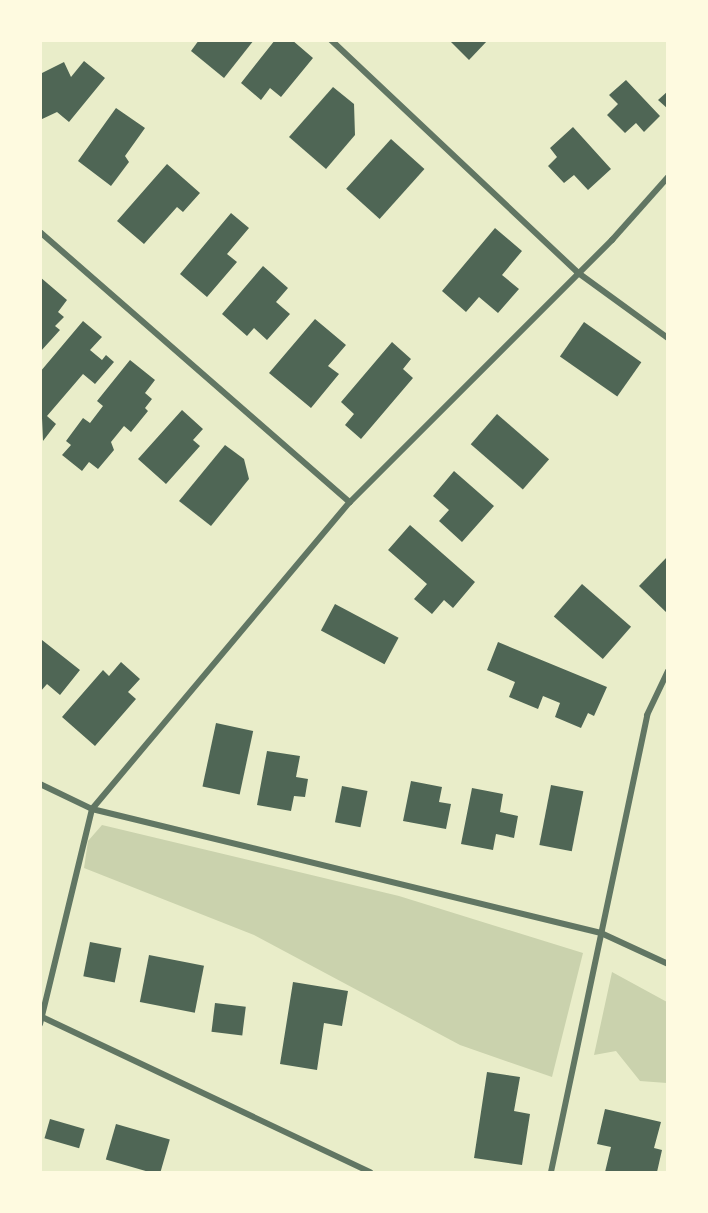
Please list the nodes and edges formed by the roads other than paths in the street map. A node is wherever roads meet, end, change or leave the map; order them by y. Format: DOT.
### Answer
graph roads {
  1 [pos="331,40"];
  2 [pos="668,177"];
  3 [pos="40,232"];
  4 [pos="577,272"];
  5 [pos="668,338"];
  6 [pos="350,502"];
  7 [pos="668,671"];
  8 [pos="40,784"];
  9 [pos="92,809"];
  10 [pos="601,933"];
  11 [pos="668,964"];
  12 [pos="41,1020"];
  13 [pos="370,1173"];
  14 [pos="551,1173"];
  1 -- 4 [label="street"];
  2 -- 4 [label="street"];
  3 -- 6 [label="street"];
  4 -- 5 [label="street"];
  4 -- 6 [label="street"];
  6 -- 9 [label="street"];
  7 -- 10 [label="street"];
  8 -- 9 [label="street"];
  9 -- 10 [label="street"];
  9 -- 12 [label="street"];
  10 -- 11 [label="street"];
  10 -- 14 [label="street"];
  12 -- 13 [label="street"];
}
